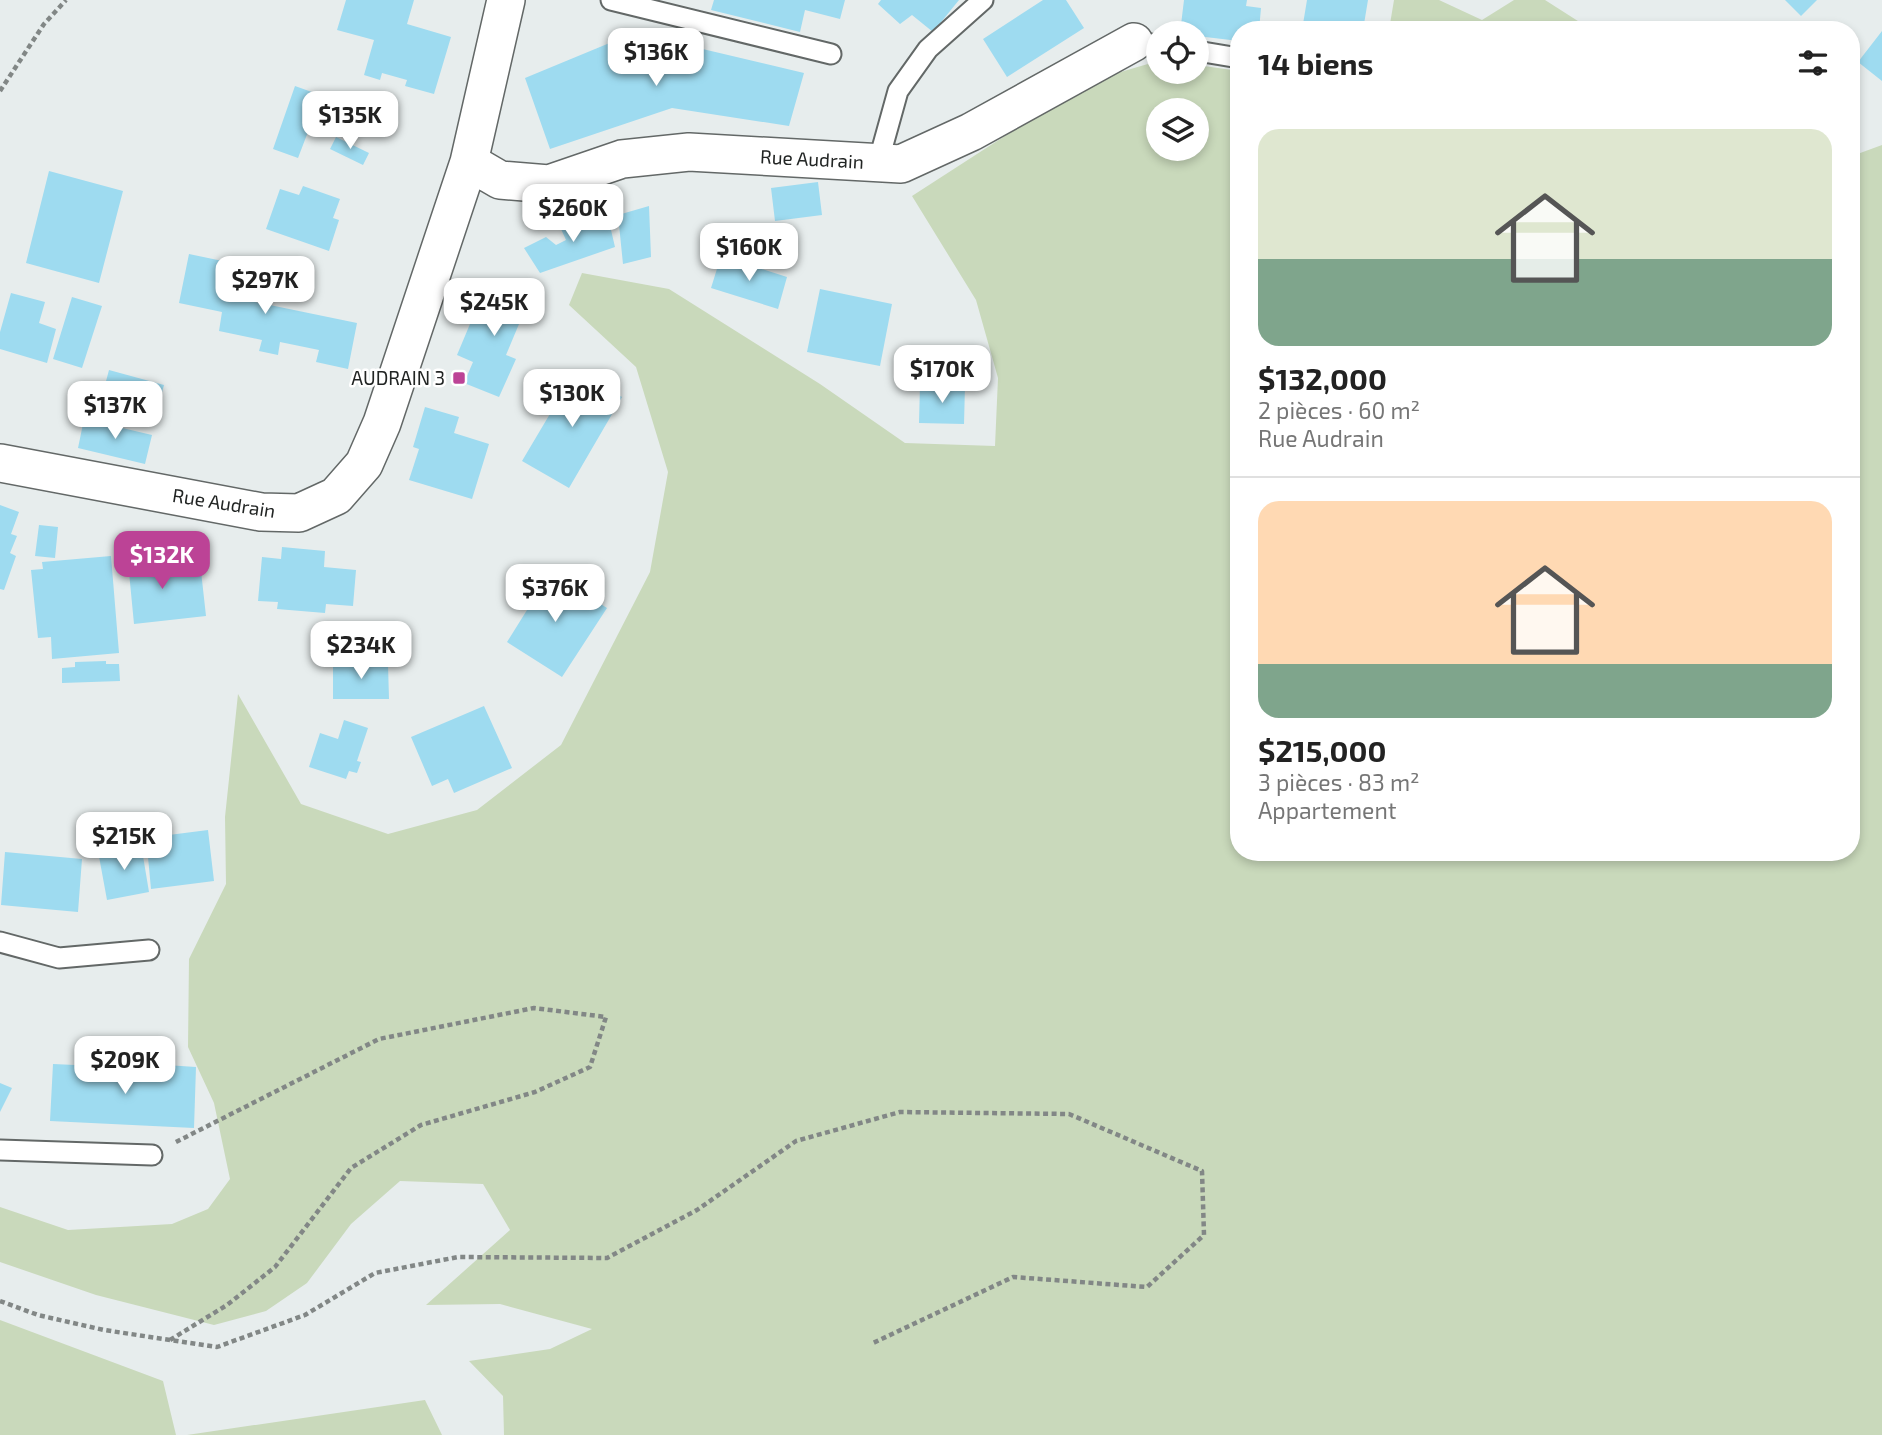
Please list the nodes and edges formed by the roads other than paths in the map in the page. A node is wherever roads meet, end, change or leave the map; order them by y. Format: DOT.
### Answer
graph roads {
  1 [pos="506,0"];
  2 [pos="611,0"];
  3 [pos="983,0"];
  4 [pos="1146,44"];
  5 [pos="1209,53"];
  6 [pos="831,54"];
  7 [pos="1230,56"];
  8 [pos="470,162"];
  9 [pos="878,163"];
  10 [pos="0,463"];
  11 [pos="0,942"];
  12 [pos="149,950"];
  13 [pos="0,1150"];
  14 [pos="152,1155"];
  1 -- 8 [label="street, Rue Audrain"];
  2 -- 6 [label="lane"];
  3 -- 9 [label="lane"];
  4 -- 9 [label="street, Rue Audrain"];
  5 -- 7 [label="lane"];
  8 -- 9 [label="street, Rue Audrain"];
  8 -- 10 [label="street, Rue Audrain"];
  11 -- 12 [label="lane"];
  13 -- 14 [label="lane"];
}
